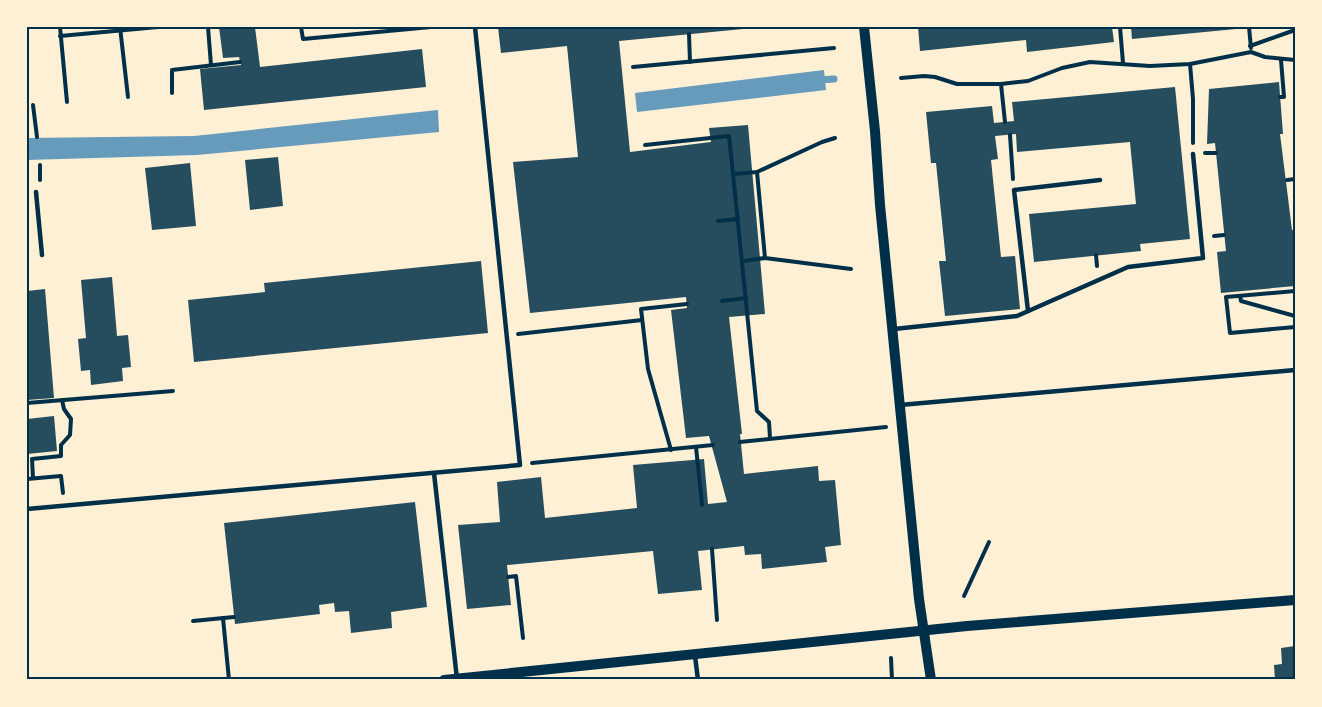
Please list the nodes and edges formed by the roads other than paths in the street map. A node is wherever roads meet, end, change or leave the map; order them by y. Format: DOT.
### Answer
graph roads {
  1 [pos="475,27"];
  2 [pos="864,27"];
  3 [pos="1193,153"];
  4 [pos="1101,180"];
  5 [pos="36,192"];
  6 [pos="42,255"];
  7 [pos="1028,311"];
  8 [pos="892,329"];
  9 [pos="1295,370"];
  10 [pos="899,405"];
  11 [pos="434,472"];
  12 [pos="27,509"];
  13 [pos="1295,600"];
  14 [pos="924,631"];
  15 [pos="695,653"];
  16 [pos="457,679"];
  17 [pos="444,680"];
  18 [pos="698,680"];
  19 [pos="931,680"];
  1 -- 11 [label="lane"];
  2 -- 8 [label="street"];
  3 -- 7 [label="lane"];
  4 -- 7 [label="lane"];
  5 -- 6 [label="lane"];
  7 -- 8 [label="lane"];
  8 -- 10 [label="street"];
  9 -- 10 [label="lane"];
  10 -- 14 [label="street"];
  11 -- 12 [label="lane"];
  11 -- 16 [label="lane"];
  13 -- 14 [label="street"];
  14 -- 15 [label="street"];
  14 -- 19 [label="street"];
  15 -- 16 [label="street"];
  15 -- 18 [label="lane"];
  16 -- 17 [label="street"];
}
